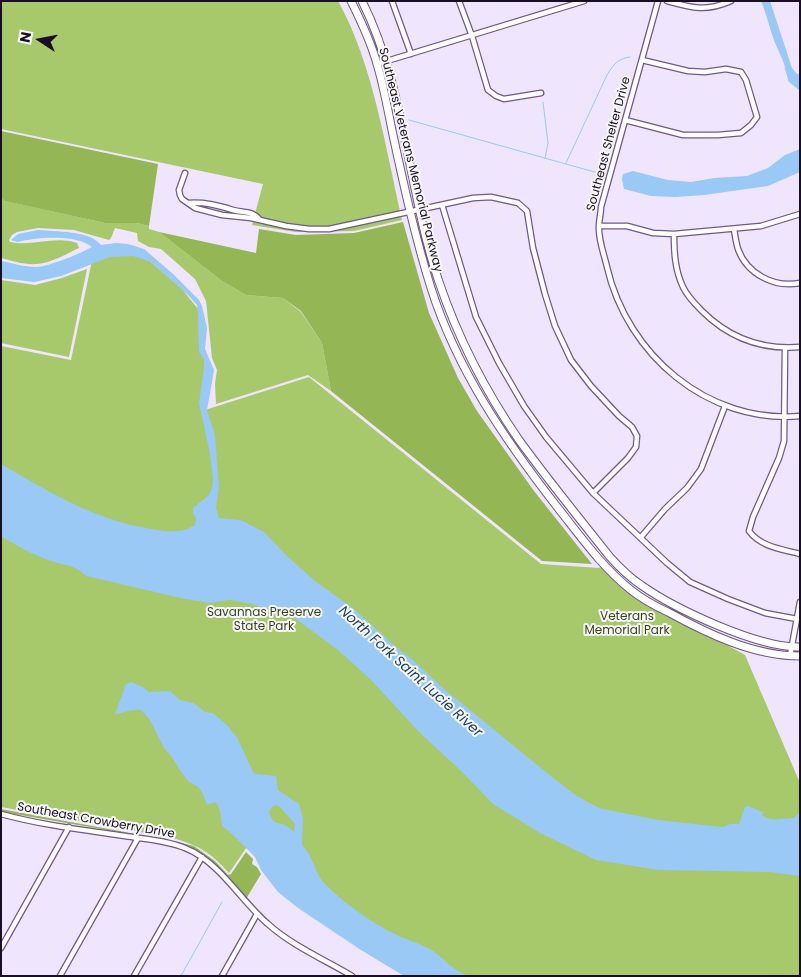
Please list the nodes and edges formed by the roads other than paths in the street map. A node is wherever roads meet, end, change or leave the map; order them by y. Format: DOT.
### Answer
graph roads {
  1 [pos="351,1"];
  2 [pos="362,1"];
  3 [pos="392,1"];
  4 [pos="459,1"];
  5 [pos="584,1"];
  6 [pos="658,1"];
  7 [pos="667,1"];
  8 [pos="731,1"];
  9 [pos="472,36"];
  10 [pos="411,54"];
  11 [pos="642,60"];
  12 [pos="386,62"];
  13 [pos="377,64"];
  14 [pos="542,93"];
  15 [pos="625,120"];
  16 [pos="185,173"];
  17 [pos="188,203"];
  18 [pos="442,204"];
  19 [pos="219,205"];
  20 [pos="419,209"];
  21 [pos="410,211"];
  22 [pos="217,213"];
  23 [pos="800,214"];
  24 [pos="260,220"];
  25 [pos="598,226"];
  26 [pos="734,229"];
  27 [pos="674,234"];
  28 [pos="800,283"];
  29 [pos="800,347"];
  30 [pos="786,348"];
  31 [pos="725,406"];
  32 [pos="800,416"];
  33 [pos="784,417"];
  34 [pos="593,493"];
  35 [pos="641,537"];
  36 [pos="800,554"];
  37 [pos="800,602"];
  38 [pos="797,619"];
  39 [pos="796,647"];
  40 [pos="790,656"];
  41 [pos="800,656"];
  42 [pos="1,814"];
  43 [pos="69,827"];
  44 [pos="138,838"];
  45 [pos="202,857"];
  46 [pos="257,914"];
  47 [pos="1,948"];
  48 [pos="60,976"];
  49 [pos="134,976"];
  50 [pos="222,976"];
  51 [pos="352,976"];
  1 -- 13 [label="main road, Southeast Veterans Memorial Parkway"];
  2 -- 12 [label="main road, Southeast Veterans Memorial Parkway"];
  3 -- 10 [label="street"];
  4 -- 9 [label="street"];
  5 -- 9 [label="street"];
  6 -- 11 [label="street, Southeast Shelter Drive"];
  7 -- 8 [label="street"];
  9 -- 10 [label="street"];
  9 -- 14 [label="street"];
  10 -- 12 [label="street"];
  11 -- 15 [label="street, Southeast Shelter Drive"];
  11 -- 15 [label="street"];
  12 -- 13 [label="street"];
  12 -- 20 [label="main road, Southeast Veterans Memorial Parkway"];
  13 -- 21 [label="main road, Southeast Veterans Memorial Parkway"];
  15 -- 25 [label="street, Southeast Shelter Drive"];
  16 -- 17 [label="street"];
  17 -- 19 [label="street"];
  17 -- 22 [label="street"];
  18 -- 20 [label="street"];
  18 -- 34 [label="street"];
  18 -- 34 [label="street"];
  19 -- 22 [label="street"];
  19 -- 24 [label="street"];
  20 -- 21 [label="street"];
  20 -- 39 [label="main road, Southeast Veterans Memorial Parkway"];
  21 -- 24 [label="street"];
  21 -- 40 [label="main road, Southeast Veterans Memorial Parkway"];
  22 -- 24 [label="street"];
  23 -- 26 [label="street"];
  25 -- 27 [label="street"];
  25 -- 31 [label="street, Southeast Shelter Drive"];
  26 -- 27 [label="street"];
  26 -- 28 [label="street"];
  27 -- 30 [label="street"];
  29 -- 30 [label="street"];
  30 -- 33 [label="street"];
  31 -- 33 [label="street, Southeast Shelter Drive"];
  31 -- 35 [label="street"];
  32 -- 33 [label="street, Southeast Shelter Drive"];
  33 -- 36 [label="street"];
  34 -- 35 [label="street"];
  35 -- 38 [label="street"];
  37 -- 38 [label="street"];
  38 -- 39 [label="street"];
  39 -- 40 [label="street"];
  40 -- 41 [label="main road, Southeast Veterans Memorial Parkway"];
  42 -- 43 [label="street, Southeast Crowberry Drive"];
  43 -- 44 [label="street, Southeast Crowberry Drive"];
  43 -- 47 [label="street"];
  44 -- 45 [label="street, Southeast Crowberry Drive"];
  44 -- 48 [label="street"];
  45 -- 46 [label="street, Southeast Crowberry Drive"];
  45 -- 49 [label="street"];
  46 -- 50 [label="street"];
  46 -- 51 [label="street, Southeast Crowberry Drive"];
}
